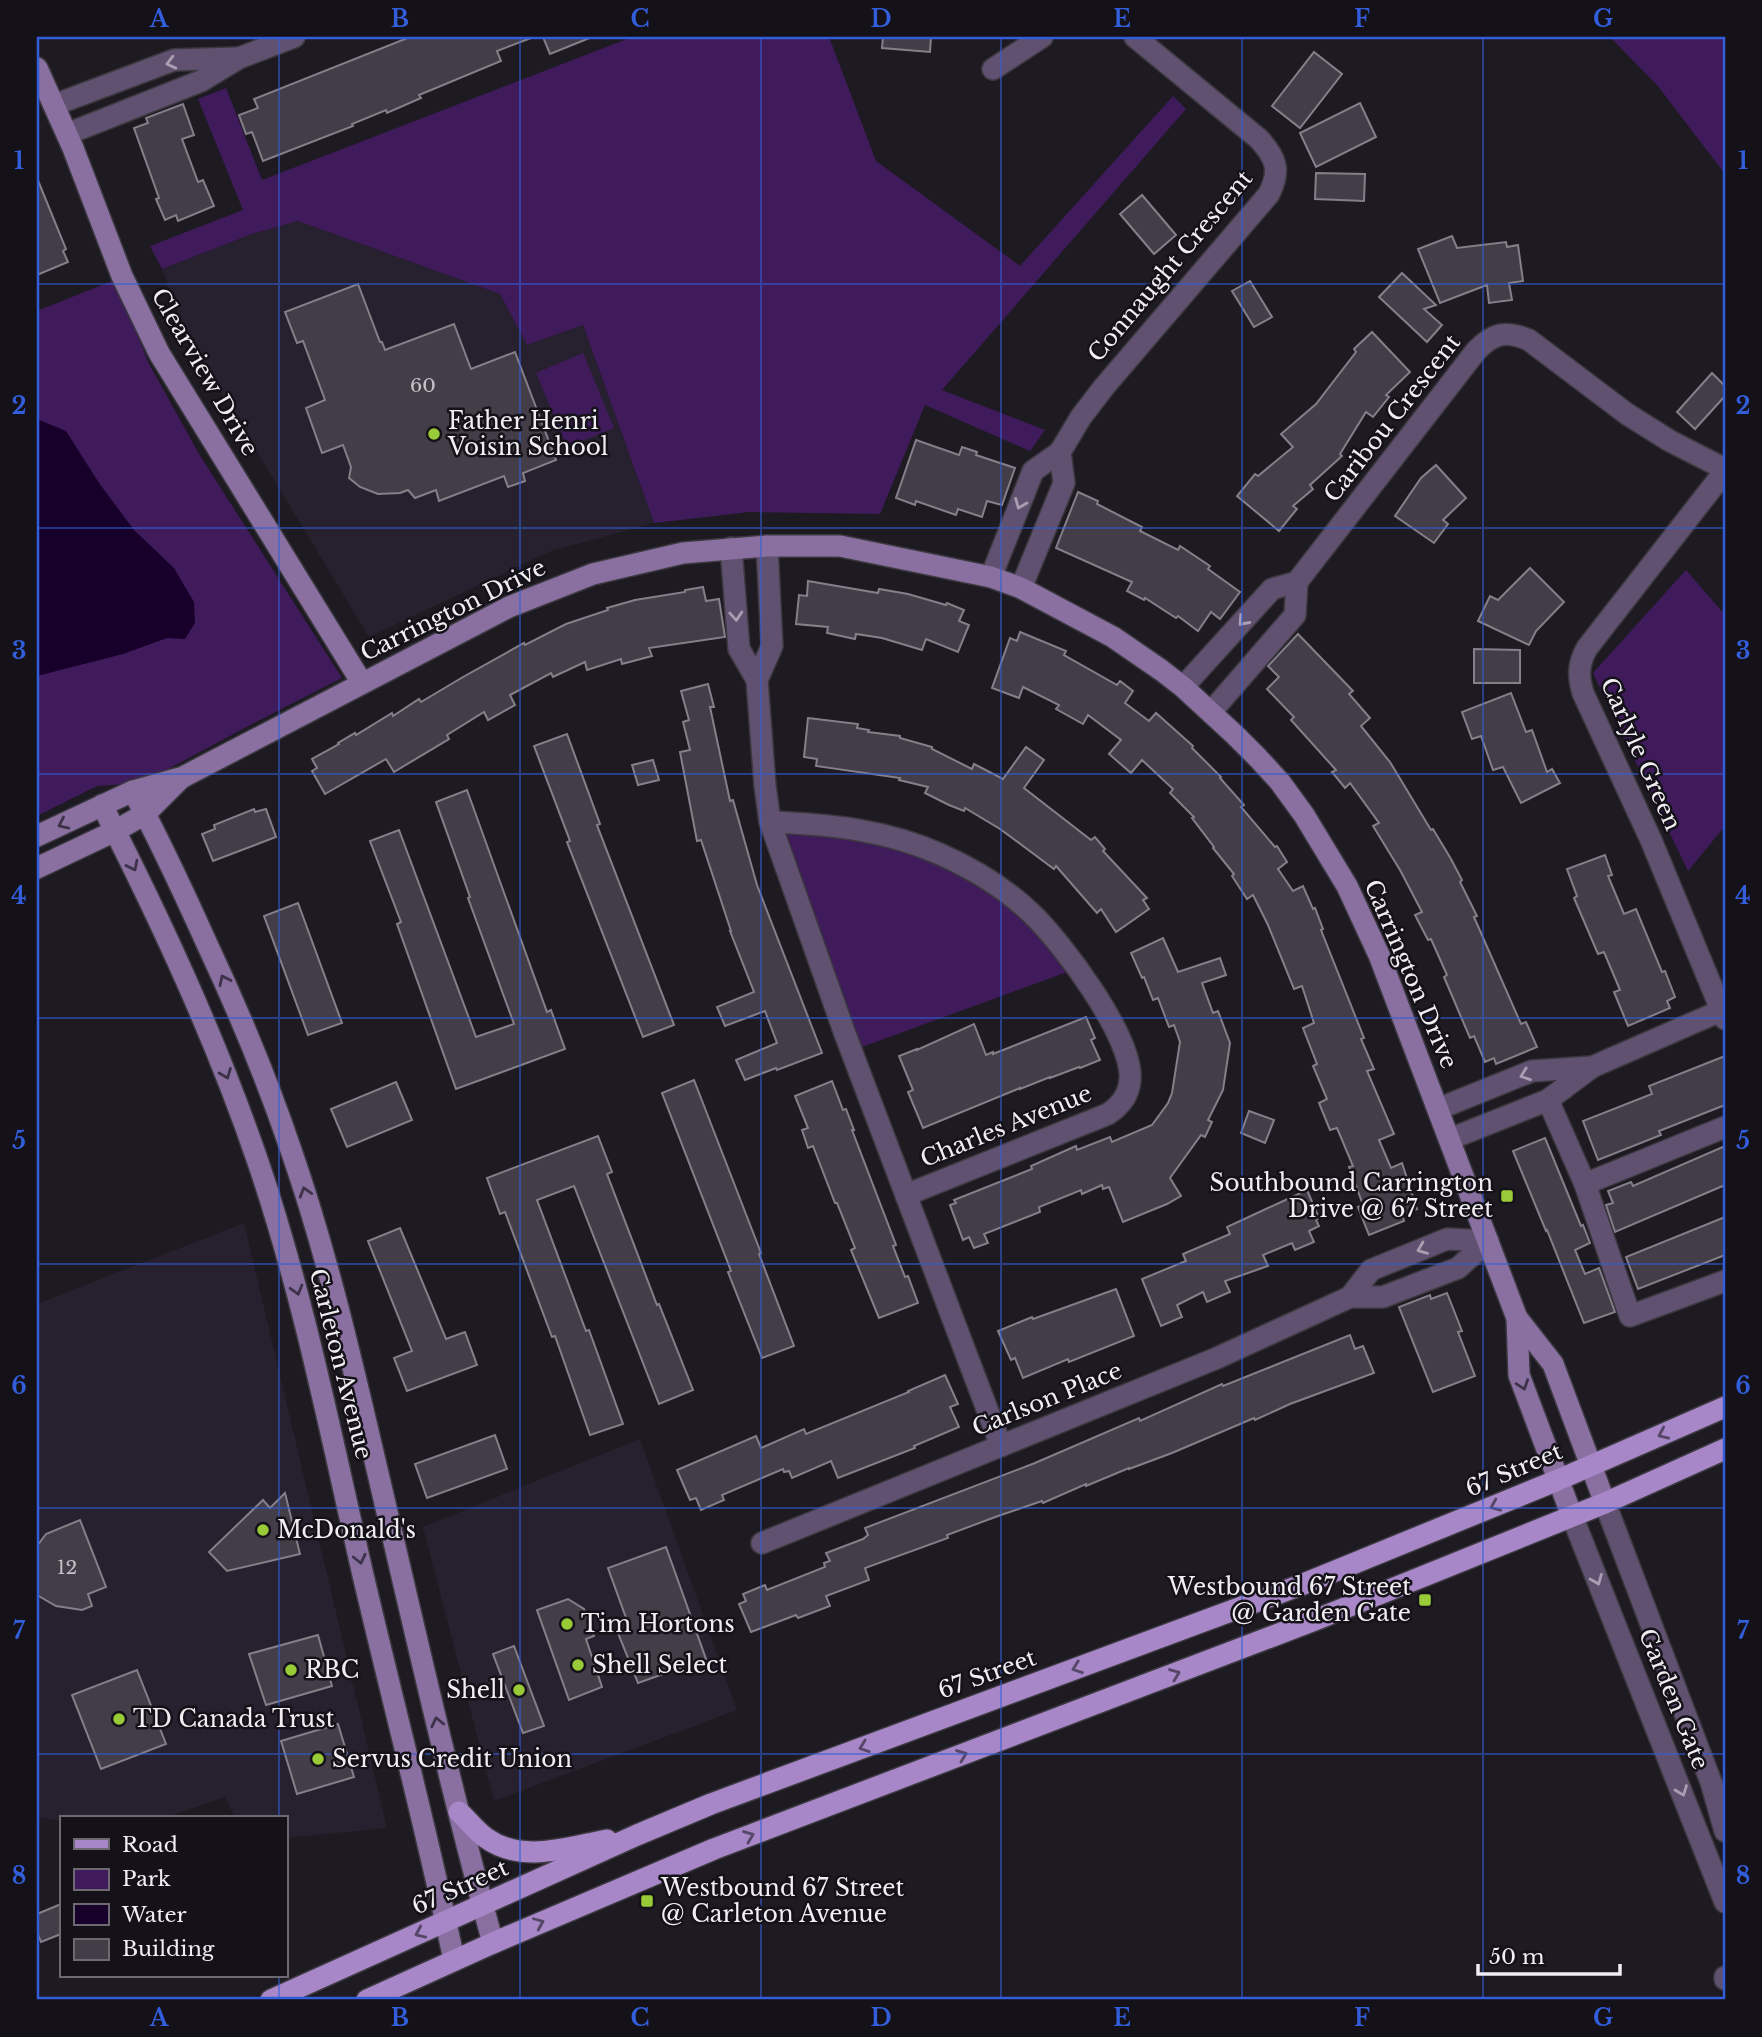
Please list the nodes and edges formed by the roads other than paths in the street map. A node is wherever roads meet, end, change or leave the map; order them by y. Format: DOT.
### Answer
graph roads {
  1 [pos="294,37"];
  2 [pos="1042,37"];
  3 [pos="1135,37"];
  4 [pos="239,58"];
  5 [pos="37,68"];
  6 [pos="993,69"];
  7 [pos="54,104"];
  8 [pos="67,134"];
  9 [pos="1060,452"];
  10 [pos="1725,470"];
  11 [pos="767,547"];
  12 [pos="731,548"];
  13 [pos="991,577"];
  14 [pos="1297,582"];
  15 [pos="1021,588"];
  16 [pos="757,680"];
  17 [pos="362,683"];
  18 [pos="1183,687"];
  19 [pos="1211,712"];
  20 [pos="183,777"];
  21 [pos="133,791"];
  22 [pos="102,805"];
  23 [pos="145,814"];
  24 [pos="770,822"];
  25 [pos="115,831"];
  26 [pos="37,836"];
  27 [pos="37,868"];
  28 [pos="1724,1013"];
  29 [pos="1592,1067"];
  30 [pos="1548,1100"];
  31 [pos="1438,1109"];
  32 [pos="1725,1127"];
  33 [pos="1450,1139"];
  34 [pos="1585,1184"];
  35 [pos="906,1195"];
  36 [pos="1489,1241"];
  37 [pos="1725,1281"];
  38 [pos="1350,1297"];
  39 [pos="1517,1318"];
  40 [pos="1725,1407"];
  41 [pos="1001,1446"];
  42 [pos="1725,1449"];
  43 [pos="1591,1466"];
  44 [pos="1558,1480"];
  45 [pos="1605,1503"];
  46 [pos="1572,1516"];
  47 [pos="762,1543"];
  48 [pos="459,1812"];
  49 [pos="1725,1831"];
  50 [pos="637,1835"];
  51 [pos="1725,1902"];
  52 [pos="483,1906"];
  53 [pos="446,1922"];
  54 [pos="493,1943"];
  55 [pos="454,1960"];
  56 [pos="271,2000"];
  57 [pos="367,2000"];
  1 -- 4 [label="street"];
  2 -- 6 [label="street"];
  3 -- 9 [label="street, Connaught Crescent"];
  4 -- 7 [label="street, one-way"];
  4 -- 8 [label="street"];
  5 -- 7 [label="street, Clearview Drive"];
  7 -- 8 [label="street, Clearview Drive"];
  8 -- 17 [label="street, Clearview Drive"];
  9 -- 13 [label="street, Connaught Crescent, one-way"];
  9 -- 15 [label="street"];
  10 -- 14 [label="street, Caribou Crescent"];
  10 -- 28 [label="street, Carlyle Green"];
  11 -- 12 [label="street, Carrington Drive"];
  11 -- 13 [label="street, Carrington Drive"];
  11 -- 16 [label="street, Charles Avenue"];
  12 -- 16 [label="street, Charles Avenue, one-way"];
  12 -- 17 [label="street, Carrington Drive"];
  13 -- 15 [label="street, Carrington Drive"];
  14 -- 18 [label="street, Caribou Crescent, one-way"];
  14 -- 19 [label="street"];
  15 -- 18 [label="street, Carrington Drive"];
  16 -- 24 [label="street, Charles Avenue"];
  17 -- 20 [label="street, Carrington Drive"];
  18 -- 19 [label="street, Carrington Drive"];
  19 -- 31 [label="street, Carrington Drive"];
  20 -- 21 [label="street, Carrington Drive"];
  20 -- 23 [label="street, Carrington Drive"];
  21 -- 22 [label="street, Carrington Drive"];
  21 -- 23 [label="street, Carleton Avenue"];
  22 -- 25 [label="street, Carleton Avenue"];
  22 -- 26 [label="street, Carrington Drive, one-way"];
  23 -- 25 [label="street, Carrington Drive"];
  48 -- 23 [label="street, Carleton Avenue, one-way"];
  24 -- 35 [label="street, Charles Avenue"];
  24 -- 35 [label="street, Charles Avenue"];
  25 -- 27 [label="street, Carrington Drive"];
  25 -- 53 [label="street, Carleton Avenue, one-way"];
  28 -- 29 [label="street"];
  29 -- 30 [label="street"];
  29 -- 31 [label="street, one-way"];
  30 -- 33 [label="street"];
  30 -- 34 [label="street"];
  31 -- 33 [label="street, Carrington Drive"];
  32 -- 34 [label="street"];
  33 -- 36 [label="street, Carrington Drive"];
  34 -- 37 [label="street"];
  35 -- 41 [label="street, Charles Avenue"];
  36 -- 38 [label="street, Carlson Place"];
  36 -- 38 [label="street, Carlson Place, one-way"];
  36 -- 39 [label="street, Carrington Drive"];
  38 -- 41 [label="street, Carlson Place"];
  39 -- 43 [label="street, Carrington Drive"];
  39 -- 44 [label="street, Carrington Drive, one-way"];
  40 -- 43 [label="main road, 67 Street, one-way"];
  41 -- 47 [label="street, Carlson Place"];
  42 -- 45 [label="main road"];
  43 -- 44 [label="main road, 67 Street"];
  43 -- 45 [label="street, Carrington Drive"];
  44 -- 46 [label="street, Carrington Drive"];
  44 -- 50 [label="main road, 67 Street, one-way"];
  45 -- 46 [label="main road"];
  45 -- 49 [label="street, Garden Gate"];
  46 -- 51 [label="street, Garden Gate, one-way"];
  54 -- 46 [label="main road, one-way"];
  48 -- 50 [label="main road"];
  48 -- 52 [label="street, Carleton Avenue"];
  50 -- 52 [label="main road, 67 Street"];
  52 -- 53 [label="main road, 67 Street"];
  52 -- 54 [label="street, Carleton Avenue"];
  53 -- 55 [label="street, Carleton Avenue"];
  53 -- 56 [label="main road, 67 Street, one-way"];
  54 -- 55 [label="main road"];
  55 -- 57 [label="main road"];
}
